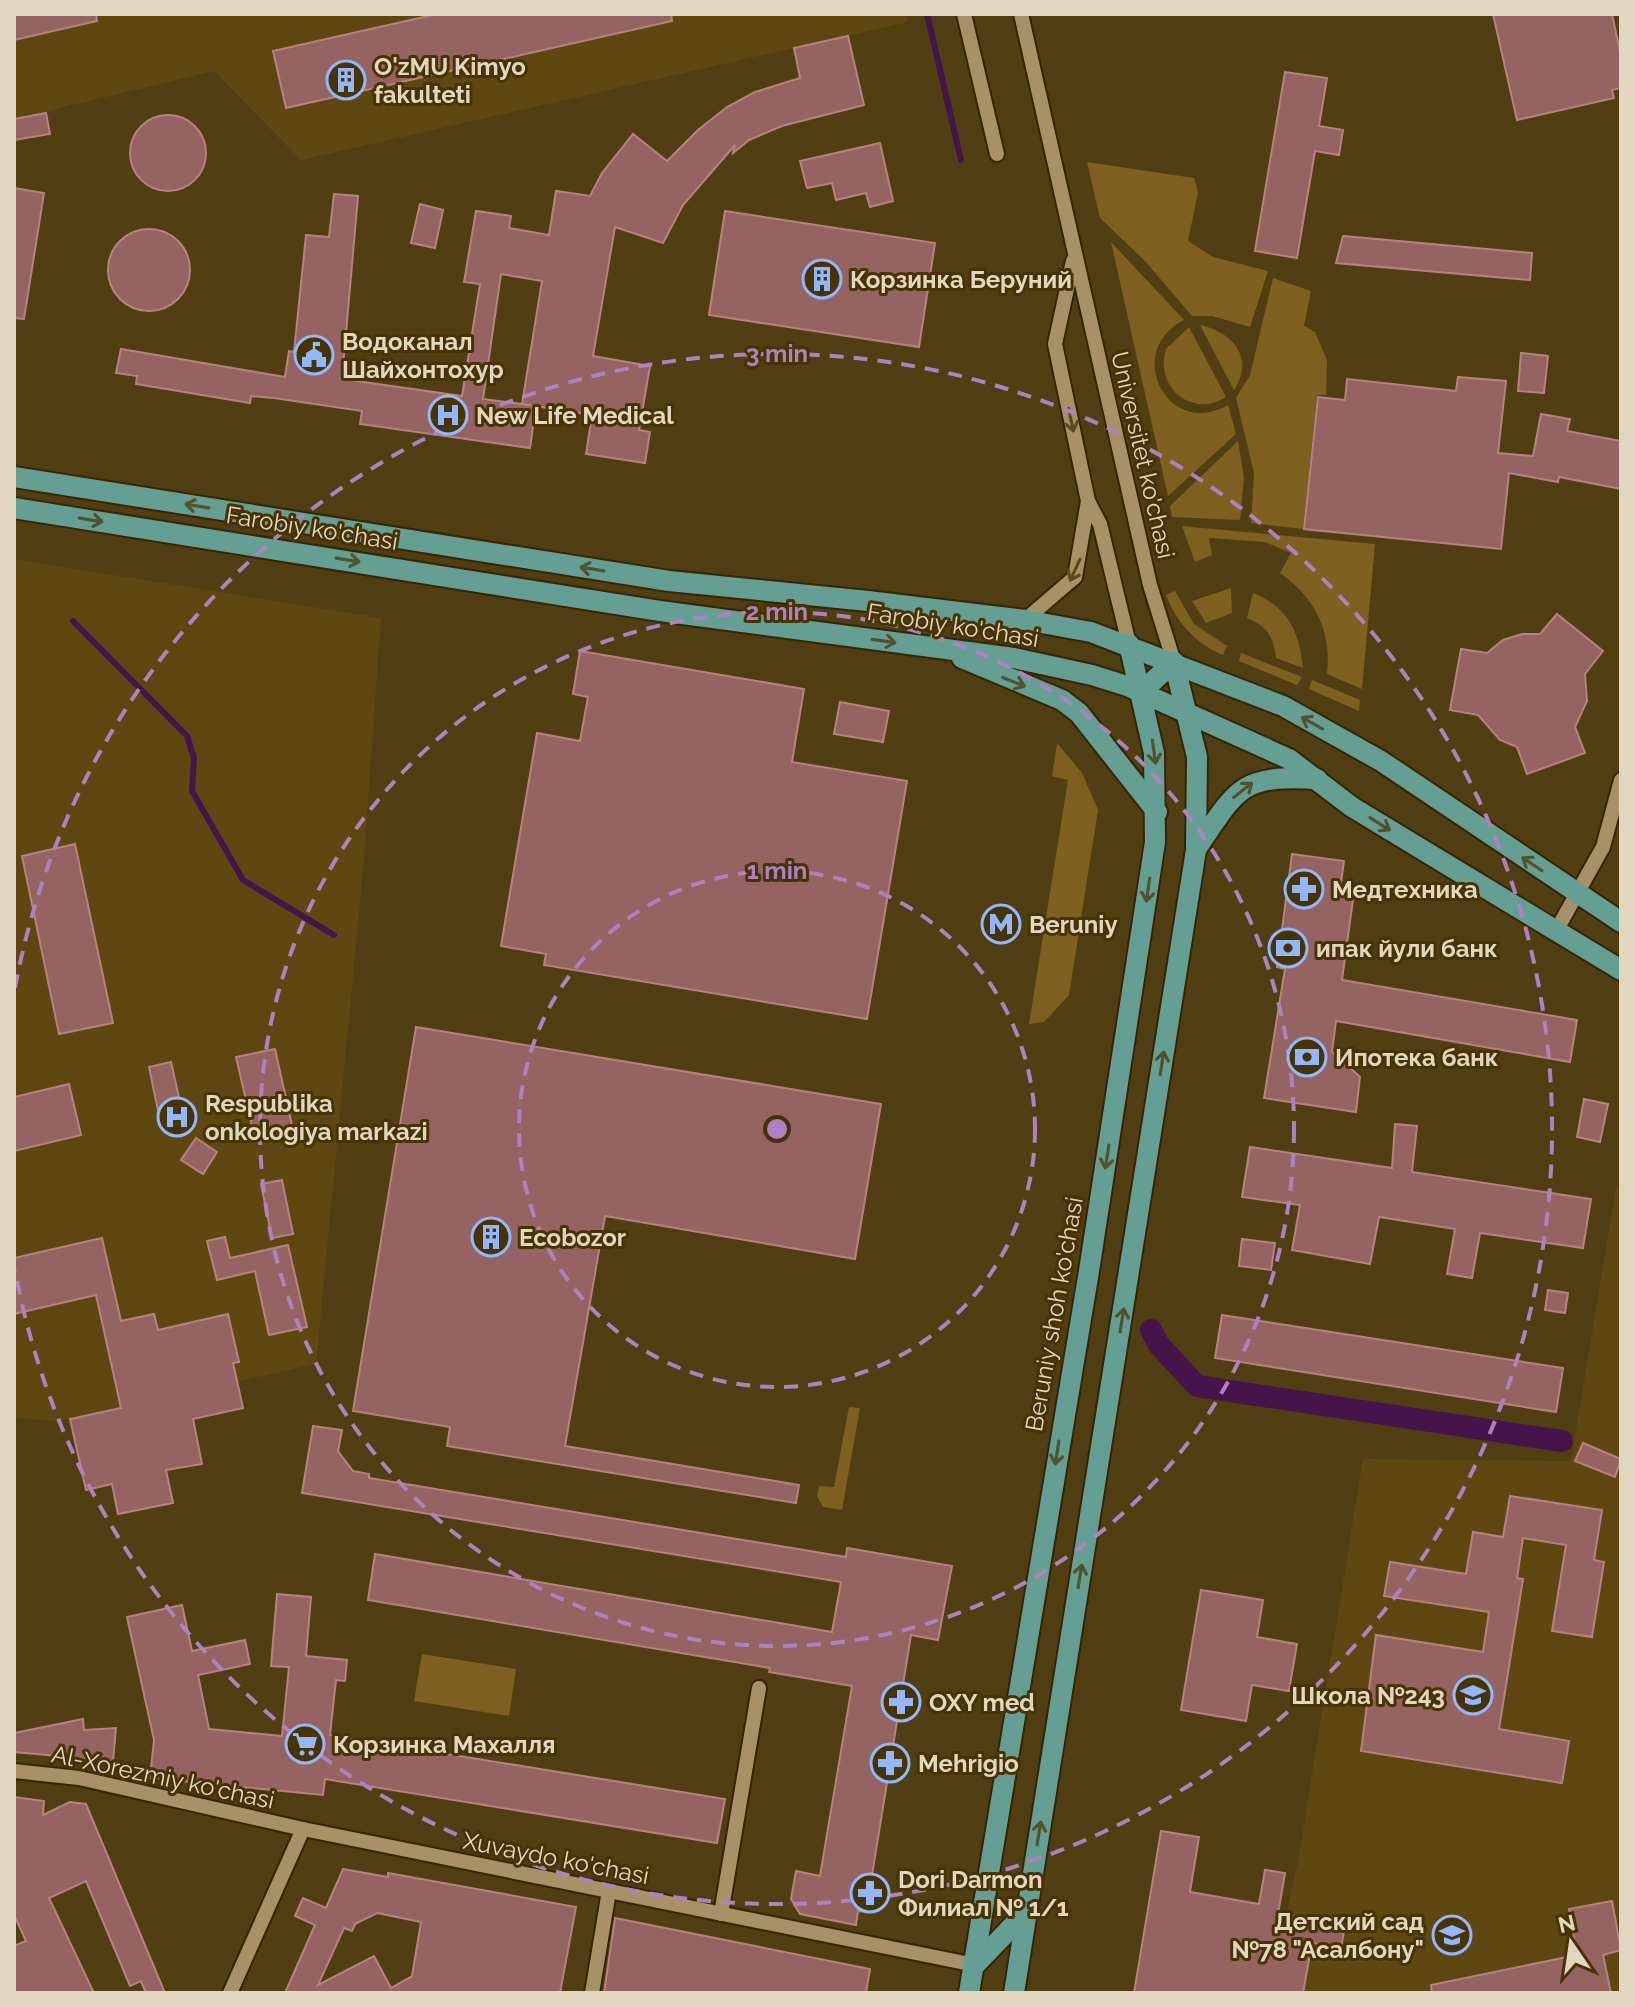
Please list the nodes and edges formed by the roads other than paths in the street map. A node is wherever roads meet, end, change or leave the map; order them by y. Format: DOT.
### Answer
graph roads {
  1 [pos="964,14"];
  2 [pos="1021,14"];
  3 [pos="997,154"];
  4 [pos="1074,256"];
  5 [pos="14,477"];
  6 [pos="1088,501"];
  7 [pos="14,508"];
  8 [pos="1025,620"];
  9 [pos="1129,644"];
  10 [pos="943,649"];
  11 [pos="1174,662"];
  12 [pos="1141,692"];
  13 [pos="1188,714"];
  14 [pos="1317,779"];
  15 [pos="1621,780"];
  16 [pos="1157,812"];
  17 [pos="1196,850"];
  18 [pos="1578,895"];
  19 [pos="1621,922"];
  20 [pos="1556,931"];
  21 [pos="1621,970"];
  22 [pos="759,1688"];
  23 [pos="14,1771"];
  24 [pos="303,1829"];
  25 [pos="609,1891"];
  26 [pos="1026,1912"];
  27 [pos="721,1914"];
  28 [pos="975,1965"];
  29 [pos="230,1993"];
  30 [pos="592,1993"];
  31 [pos="969,1993"];
  32 [pos="986,1993"];
  33 [pos="1014,1993"];
  1 -- 3 [label="street"];
  2 -- 4 [label="street, Universitet ko'chasi"];
  4 -- 6 [label="street, Universitet ko'chasi, one-way"];
  4 -- 11 [label="street, Universitet ko'chasi"];
  8 -- 5 [label="main road, Farobiy ko'chasi, one-way"];
  6 -- 8 [label="street, one-way"];
  6 -- 9 [label="street, Universitet ko'chasi"];
  7 -- 10 [label="main road, Farobiy ko'chasi, one-way"];
  8 -- 9 [label="main road, Farobiy ko'chasi"];
  9 -- 11 [label="main road, Farobiy ko'chasi"];
  9 -- 12 [label="main road, Beruniy shoh ko'chasi"];
  10 -- 12 [label="main road, Farobiy ko'chasi"];
  10 -- 16 [label="main road, one-way"];
  11 -- 12 [label="main road"];
  11 -- 13 [label="main road"];
  18 -- 11 [label="main road, Farobiy ko'chasi, one-way"];
  12 -- 13 [label="main road, Farobiy ko'chasi"];
  12 -- 16 [label="main road, Beruniy shoh ko'chasi, one-way"];
  13 -- 14 [label="main road, Farobiy ko'chasi"];
  13 -- 17 [label="main road"];
  17 -- 14 [label="main road, one-way"];
  14 -- 20 [label="main road, Farobiy ko'chasi, one-way"];
  15 -- 18 [label="street"];
  16 -- 28 [label="main road, Beruniy shoh ko'chasi, one-way"];
  26 -- 17 [label="main road, one-way"];
  18 -- 19 [label="main road, Farobiy ko'chasi"];
  18 -- 20 [label="street"];
  20 -- 21 [label="main road, Farobiy ko'chasi"];
  22 -- 27 [label="street"];
  23 -- 24 [label="street, Al-Xorezmiy ko'chasi"];
  24 -- 25 [label="street, Xuvaydo ko'chasi"];
  24 -- 29 [label="street"];
  25 -- 27 [label="street, Xuvaydo ko'chasi"];
  25 -- 30 [label="street"];
  26 -- 28 [label="main road"];
  26 -- 33 [label="main road"];
  27 -- 28 [label="street, Xuvaydo ko'chasi"];
  28 -- 31 [label="main road, Beruniy shoh ko'chasi"];
  28 -- 32 [label="main road"];
}
